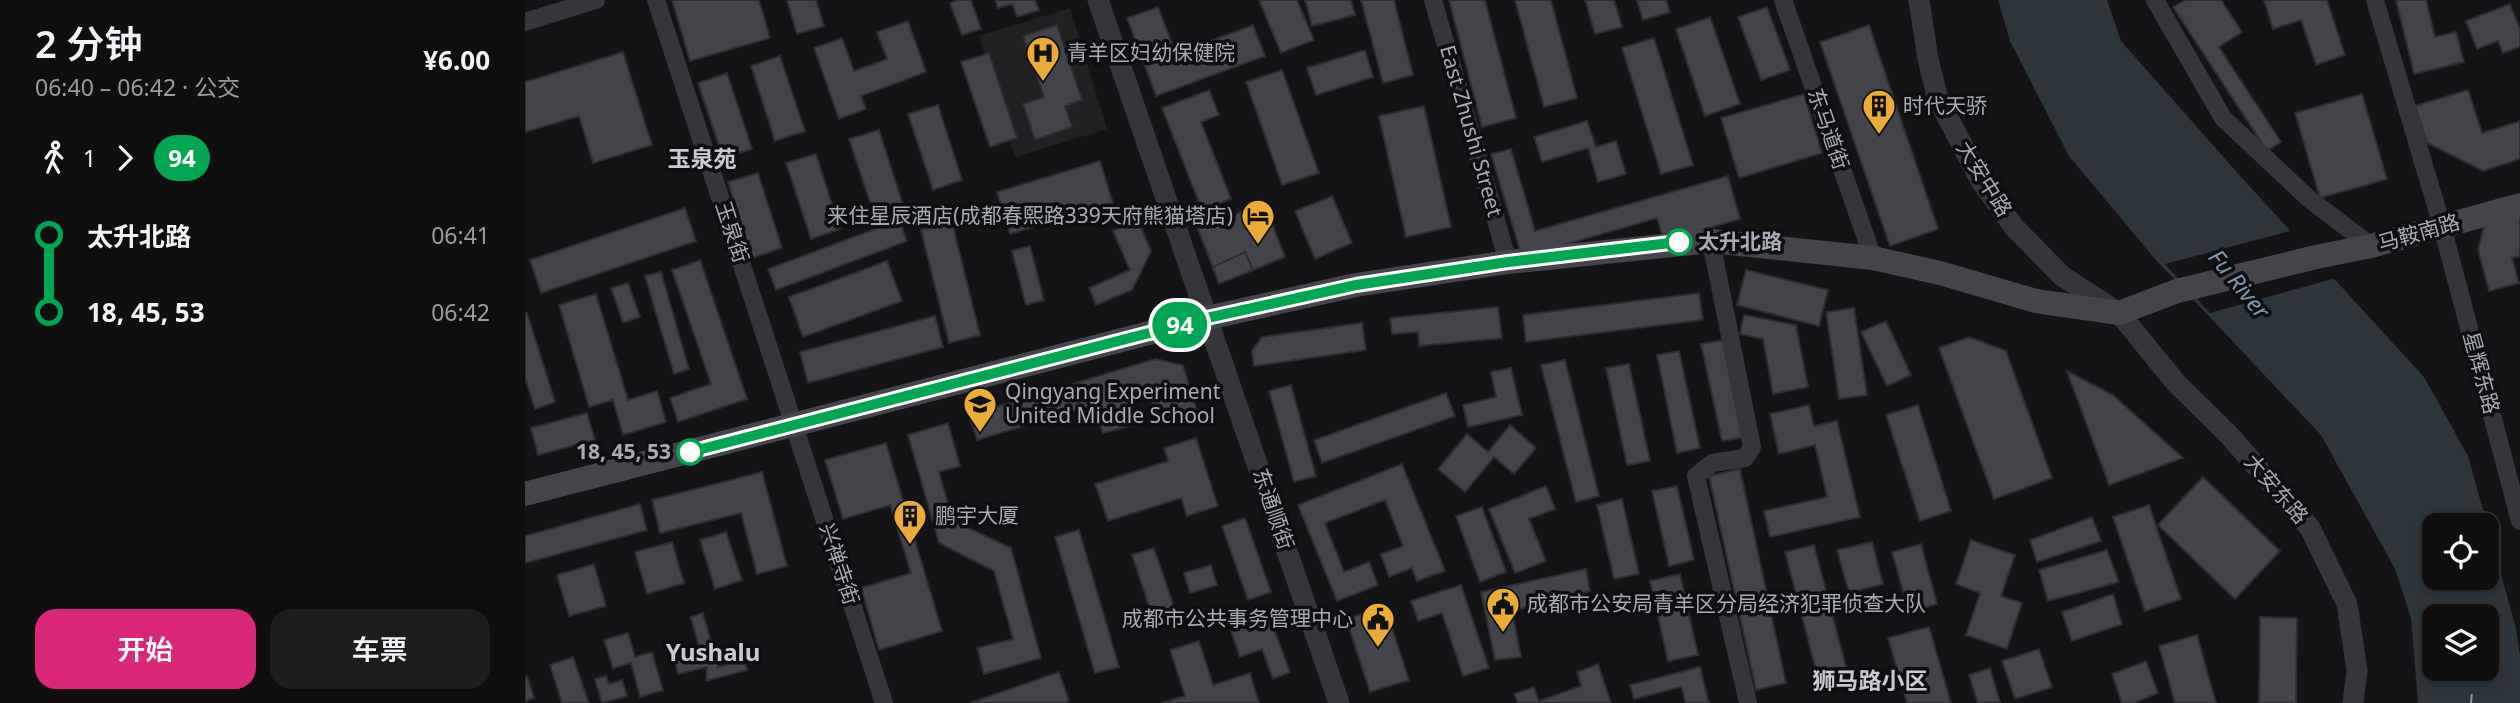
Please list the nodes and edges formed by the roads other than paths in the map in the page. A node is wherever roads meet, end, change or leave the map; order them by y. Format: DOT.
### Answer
graph roads {
  1 [pos="596,0"];
  2 [pos="656,0"];
  3 [pos="1098,0"];
  4 [pos="1433,0"];
  5 [pos="1783,0"];
  6 [pos="1919,0"];
  7 [pos="2155,0"];
  8 [pos="2375,0"];
  9 [pos="525,22"];
  10 [pos="2520,205"];
  11 [pos="2442,226"];
  12 [pos="1711,241"];
  13 [pos="2371,246"];
  14 [pos="1874,258"];
  15 [pos="1508,262"];
  16 [pos="2119,313"];
  17 [pos="1207,318"];
  18 [pos="795,425"];
  19 [pos="525,494"];
  20 [pos="2520,521"];
  21 [pos="1337,702"];
  22 [pos="884,703"];
  23 [pos="1748,703"];
  24 [pos="2353,703"];
  1 -- 9 [label="street"];
  2 -- 18 [label="street, 玉泉街"];
  3 -- 17 [label="street, 东通顺街"];
  4 -- 15 [label="street, East Zhushi Street"];
  5 -- 14 [label="street, 东马道街"];
  6 -- 16 [label="street, 大安中路"];
  7 -- 13 [label="street"];
  8 -- 11 [label="street, 星辉东路"];
  10 -- 11 [label="main road, 马鞍南路"];
  11 -- 13 [label="main road, 马鞍南路"];
  11 -- 20 [label="street, 星辉东路"];
  12 -- 14 [label="main road"];
  12 -- 15 [label="main road"];
  12 -- 23 [label="street"];
  13 -- 16 [label="main road, 马鞍南路"];
  14 -- 16 [label="main road"];
  15 -- 17 [label="main road"];
  16 -- 24 [label="street, 大安东路"];
  17 -- 18 [label="main road"];
  17 -- 21 [label="street, 东通顺街"];
  18 -- 19 [label="main road"];
  18 -- 22 [label="street, 兴禅寺街"];
}
